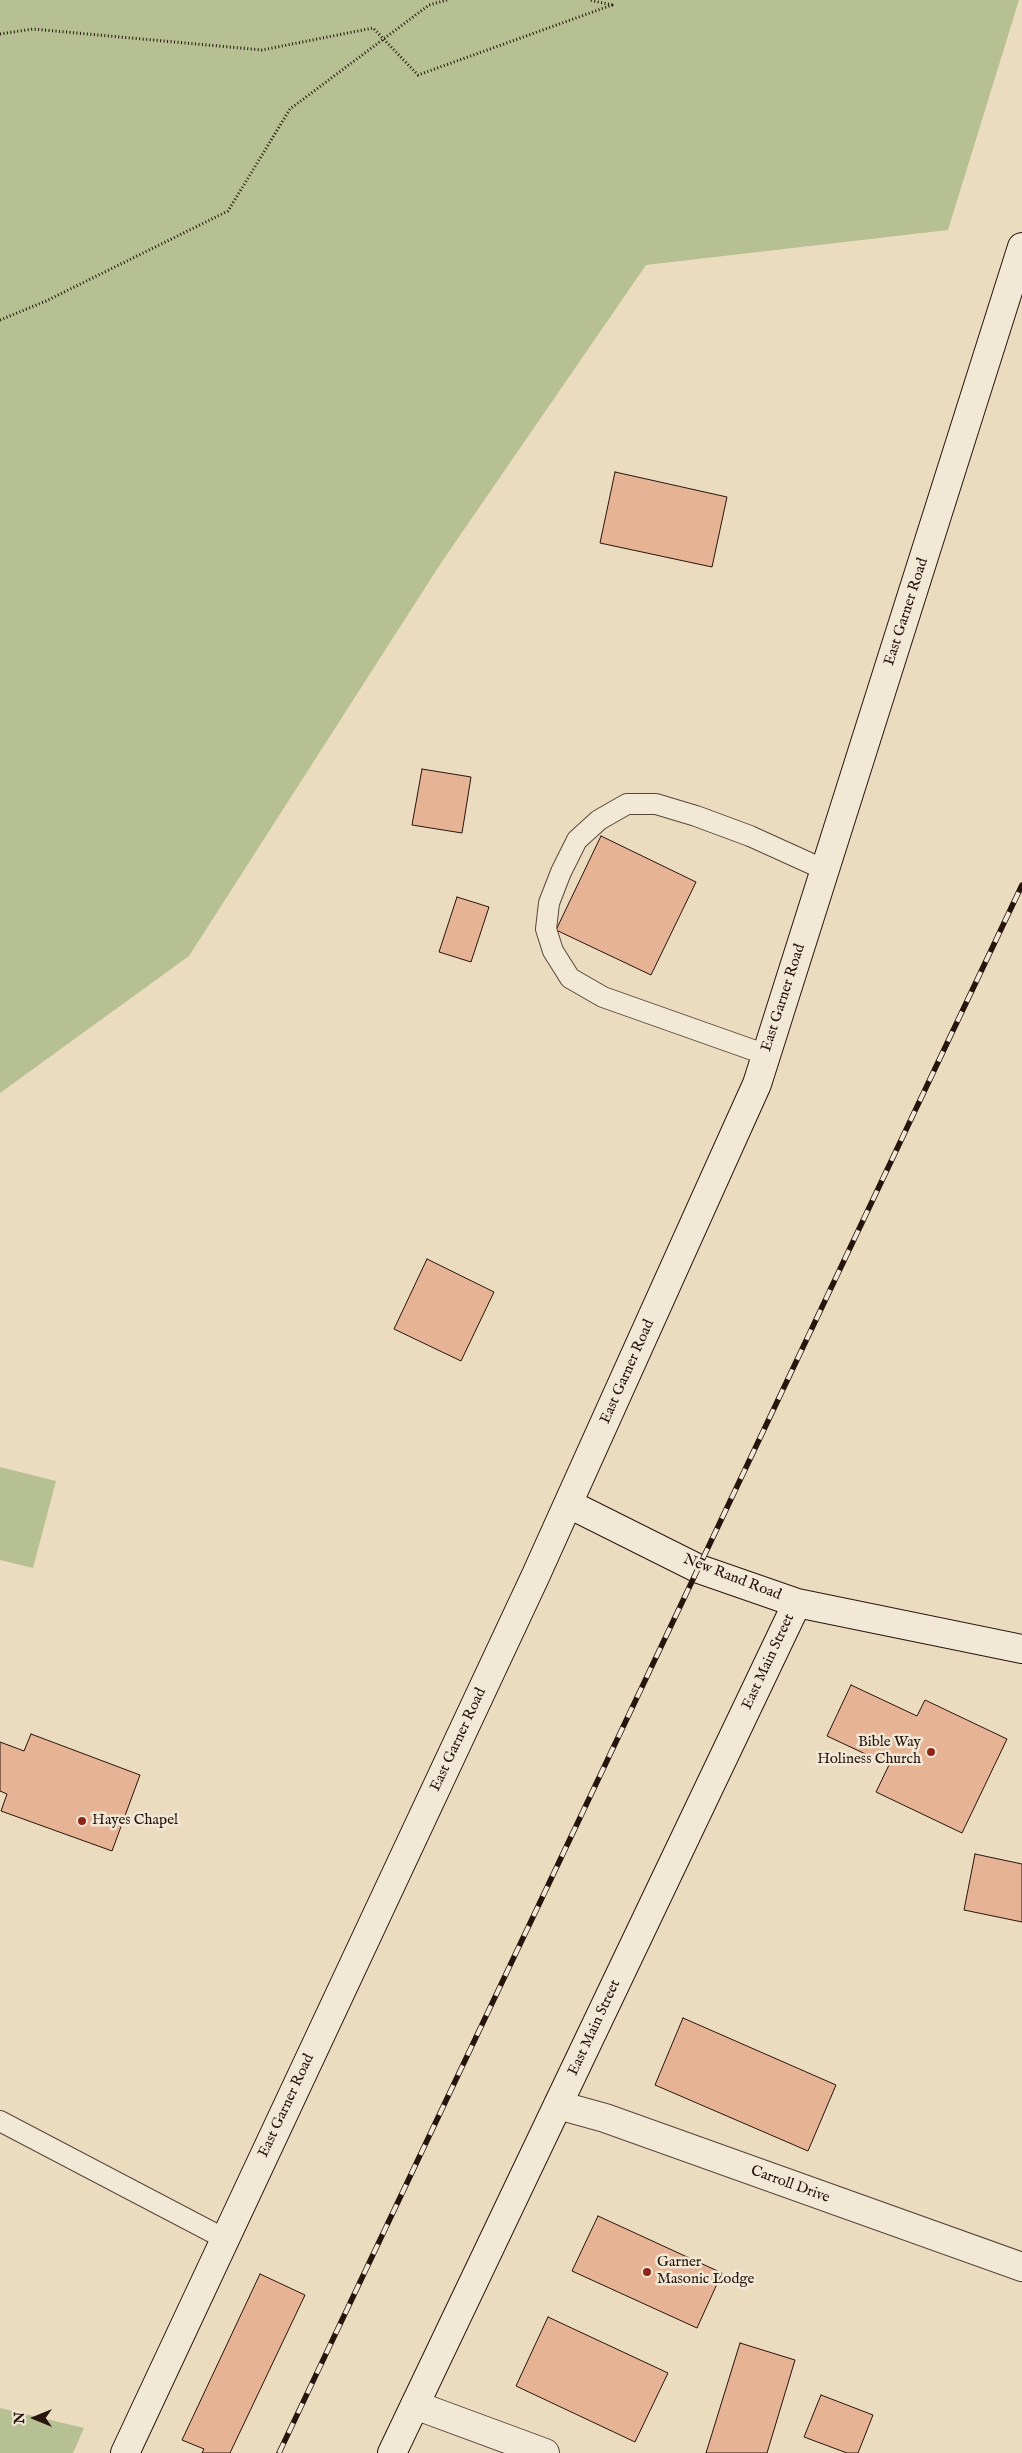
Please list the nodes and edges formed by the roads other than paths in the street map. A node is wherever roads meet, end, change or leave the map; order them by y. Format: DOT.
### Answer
graph roads {
  1 [pos="1022,247"];
  2 [pos="825,870"];
  3 [pos="767,1055"];
  4 [pos="569,1504"];
  5 [pos="797,1603"];
  6 [pos="1022,1649"];
  7 [pos="558,2105"];
  8 [pos="0,2121"];
  9 [pos="225,2239"];
  10 [pos="1022,2268"];
  11 [pos="415,2405"];
  12 [pos="125,2453"];
  13 [pos="392,2453"];
  14 [pos="545,2453"];
  1 -- 2 [label="main road, East Garner Road"];
  2 -- 3 [label="main road, East Garner Road"];
  2 -- 3 [label="lane"];
  3 -- 4 [label="main road, East Garner Road"];
  4 -- 5 [label="main road, New Rand Road"];
  4 -- 9 [label="main road, East Garner Road"];
  5 -- 6 [label="main road, New Rand Road"];
  5 -- 7 [label="main road, East Main Street"];
  7 -- 10 [label="main road, Carroll Drive"];
  7 -- 11 [label="main road, East Main Street"];
  8 -- 9 [label="lane"];
  9 -- 12 [label="main road, East Garner Road"];
  11 -- 13 [label="main road, East Main Street"];
  11 -- 14 [label="main road"];
}
